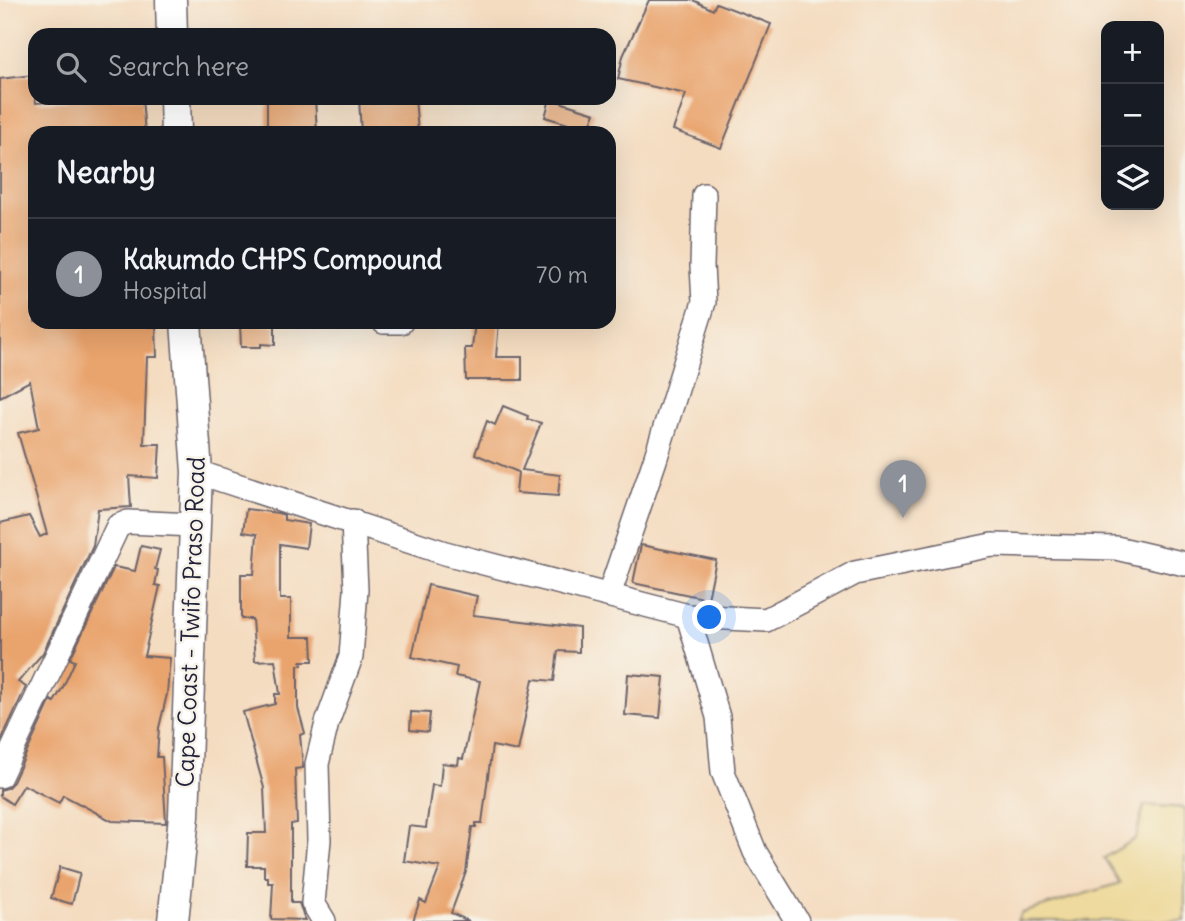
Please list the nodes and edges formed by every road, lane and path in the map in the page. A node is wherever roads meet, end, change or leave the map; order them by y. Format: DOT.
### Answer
graph roads {
  1 [pos="171,0"];
  2 [pos="172,28"];
  3 [pos="175,105"];
  4 [pos="176,126"];
  5 [pos="704,195"];
  6 [pos="187,329"];
  7 [pos="197,472"];
  8 [pos="353,521"];
  9 [pos="193,525"];
  10 [pos="1185,565"];
  11 [pos="610,595"];
  12 [pos="688,616"];
  13 [pos="0,776"];
  14 [pos="173,921"];
  15 [pos="324,921"];
  16 [pos="797,921"];
  1 -- 2 [label="main road"];
  3 -- 4 [label="main road"];
  5 -- 11 [label="street"];
  6 -- 7 [label="main road, Cape Coast - Twifo Praso Road"];
  7 -- 8 [label="street"];
  7 -- 9 [label="main road, Cape Coast - Twifo Praso Road"];
  8 -- 11 [label="street"];
  8 -- 15 [label="street"];
  9 -- 13 [label="street"];
  9 -- 14 [label="main road, Cape Coast - Twifo Praso Road"];
  10 -- 12 [label="street"];
  11 -- 12 [label="street"];
  12 -- 16 [label="street"];
}
